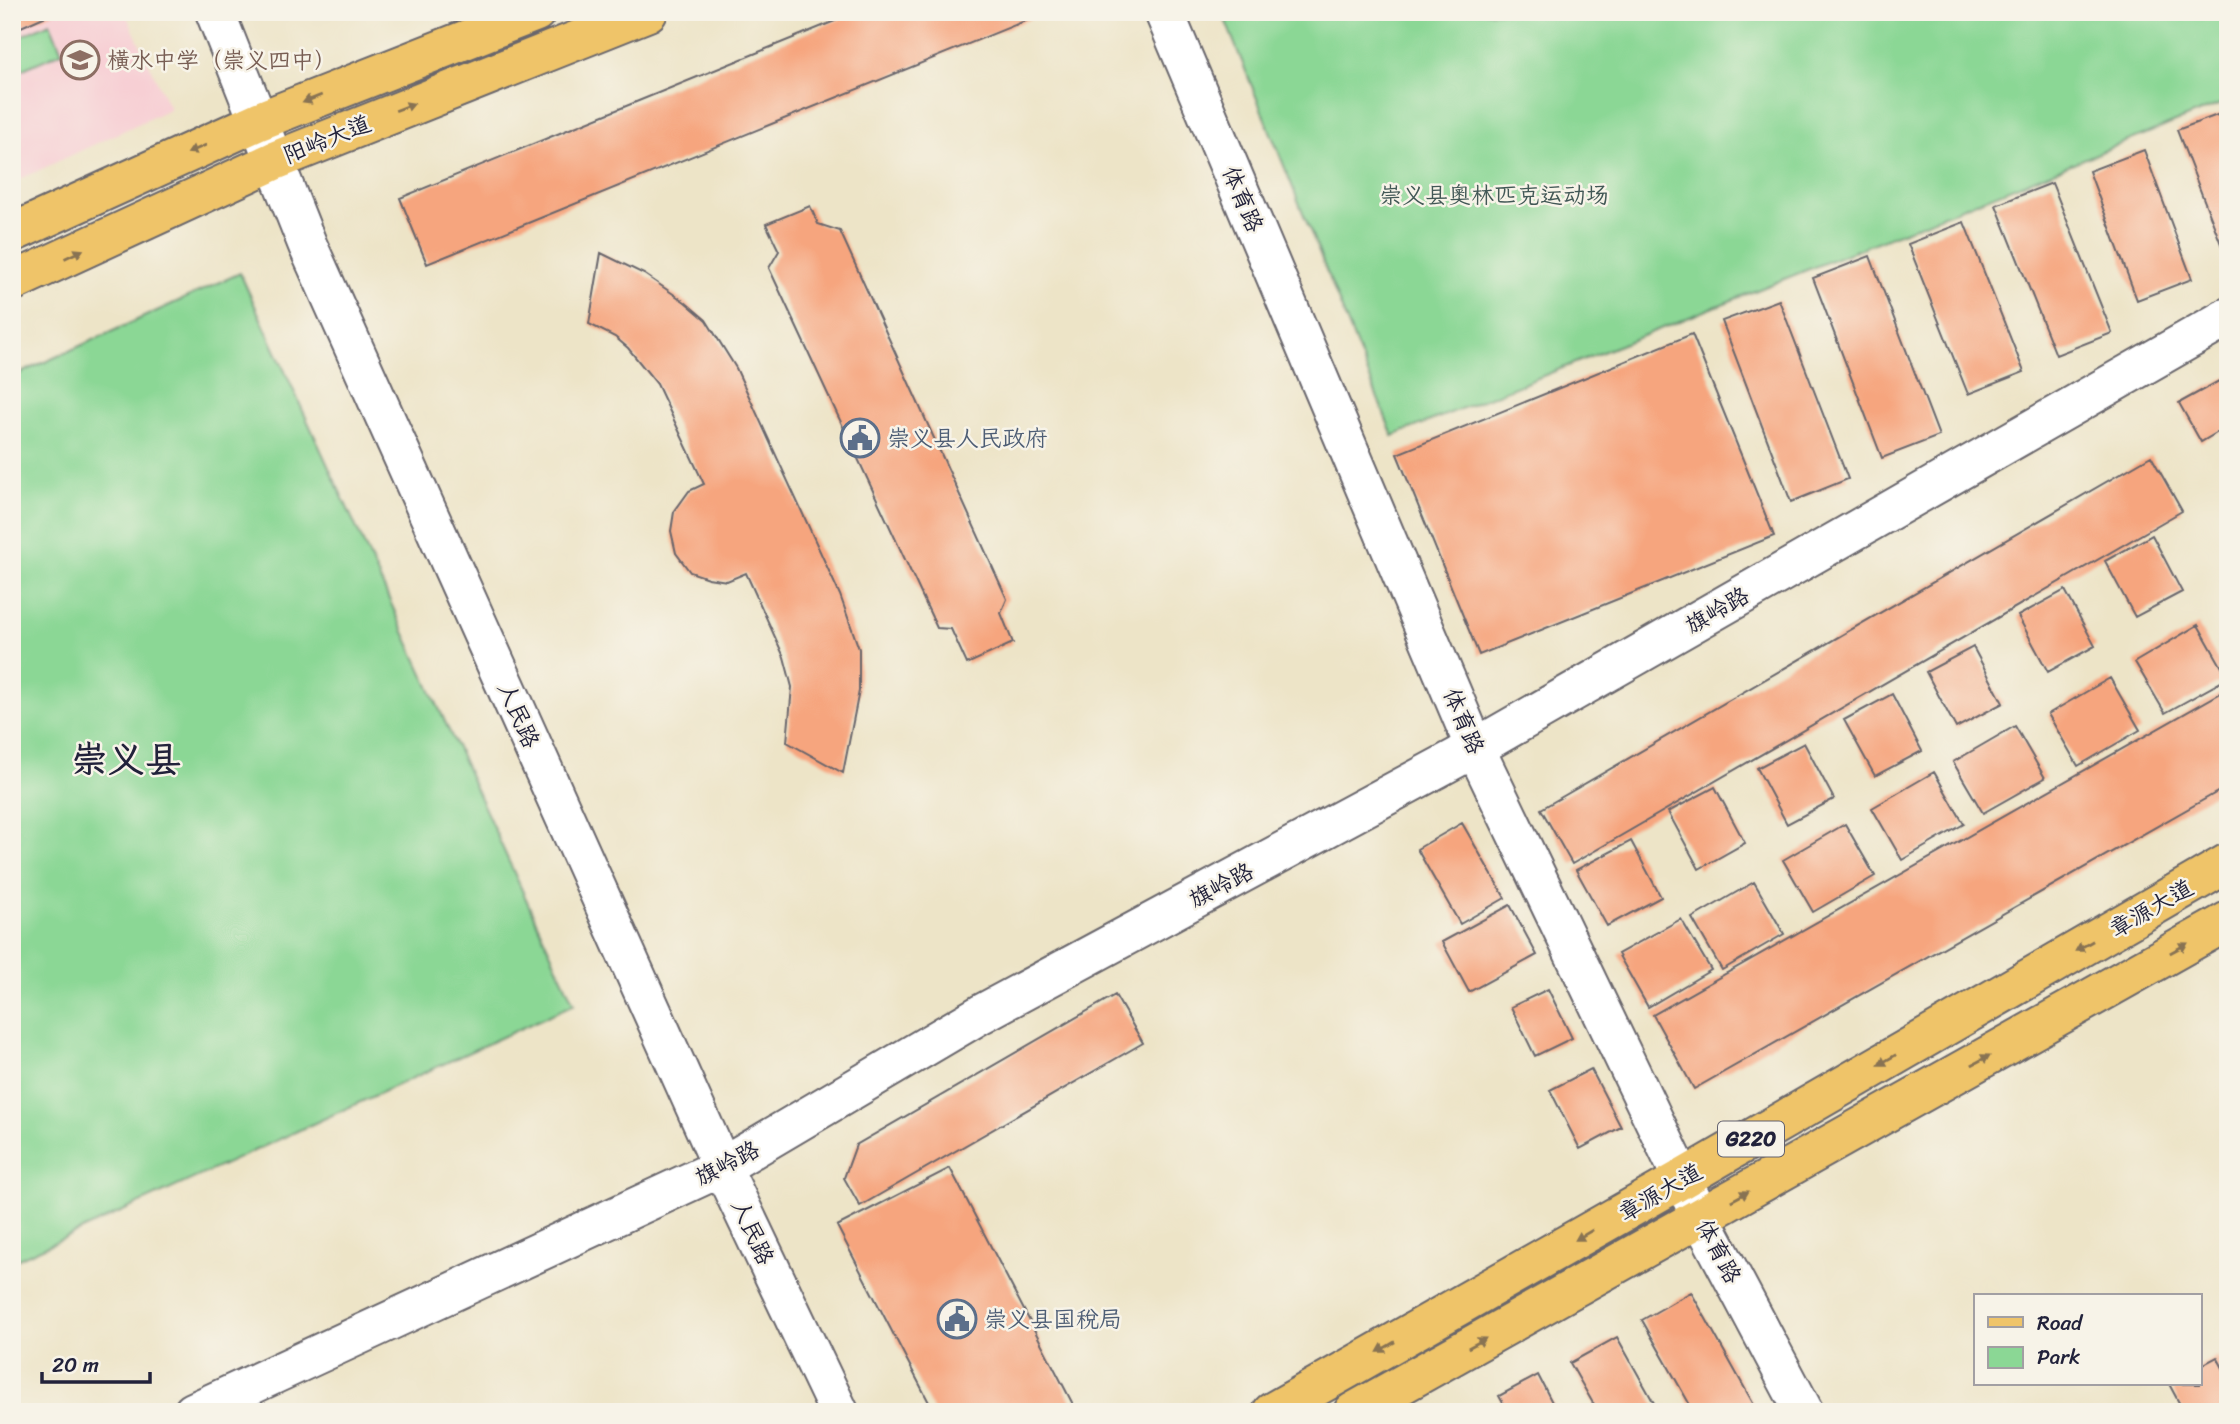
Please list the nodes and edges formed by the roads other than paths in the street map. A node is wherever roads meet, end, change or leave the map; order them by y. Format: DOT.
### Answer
graph roads {
  1 [pos="215,12"];
  2 [pos="536,12"];
  3 [pos="648,12"];
  4 [pos="1164,12"];
  5 [pos="259,121"];
  6 [pos="274,161"];
  7 [pos="12,233"];
  8 [pos="12,282"];
  9 [pos="2228,317"];
  10 [pos="1475,748"];
  11 [pos="2228,863"];
  12 [pos="2228,921"];
  13 [pos="722,1167"];
  14 [pos="1682,1179"];
  15 [pos="1701,1218"];
  16 [pos="193,1412"];
  17 [pos="839,1412"];
  18 [pos="1272,1412"];
  19 [pos="1353,1412"];
  20 [pos="1804,1412"];
  1 -- 5 [label="street, 人民路"];
  2 -- 5 [label="main road, 阳岭大道, one-way"];
  6 -- 3 [label="main road, 阳岭大道, one-way"];
  4 -- 10 [label="street, 体育路"];
  5 -- 6 [label="street, 人民路"];
  5 -- 7 [label="main road, 阳岭大道, one-way"];
  8 -- 6 [label="main road, 阳岭大道, one-way"];
  6 -- 13 [label="street, 人民路"];
  9 -- 10 [label="street, 旗岭路"];
  10 -- 13 [label="street, 旗岭路"];
  10 -- 14 [label="street, 体育路"];
  11 -- 14 [label="main road, 章源大道 / G220, one-way"];
  15 -- 12 [label="main road, 章源大道 / G220, one-way"];
  13 -- 16 [label="street, 旗岭路"];
  13 -- 17 [label="street, 人民路"];
  14 -- 15 [label="street, 体育路"];
  14 -- 18 [label="main road, 章源大道 / G220, one-way"];
  19 -- 15 [label="main road, 章源大道 / G220, one-way"];
  15 -- 20 [label="street, 体育路"];
}
